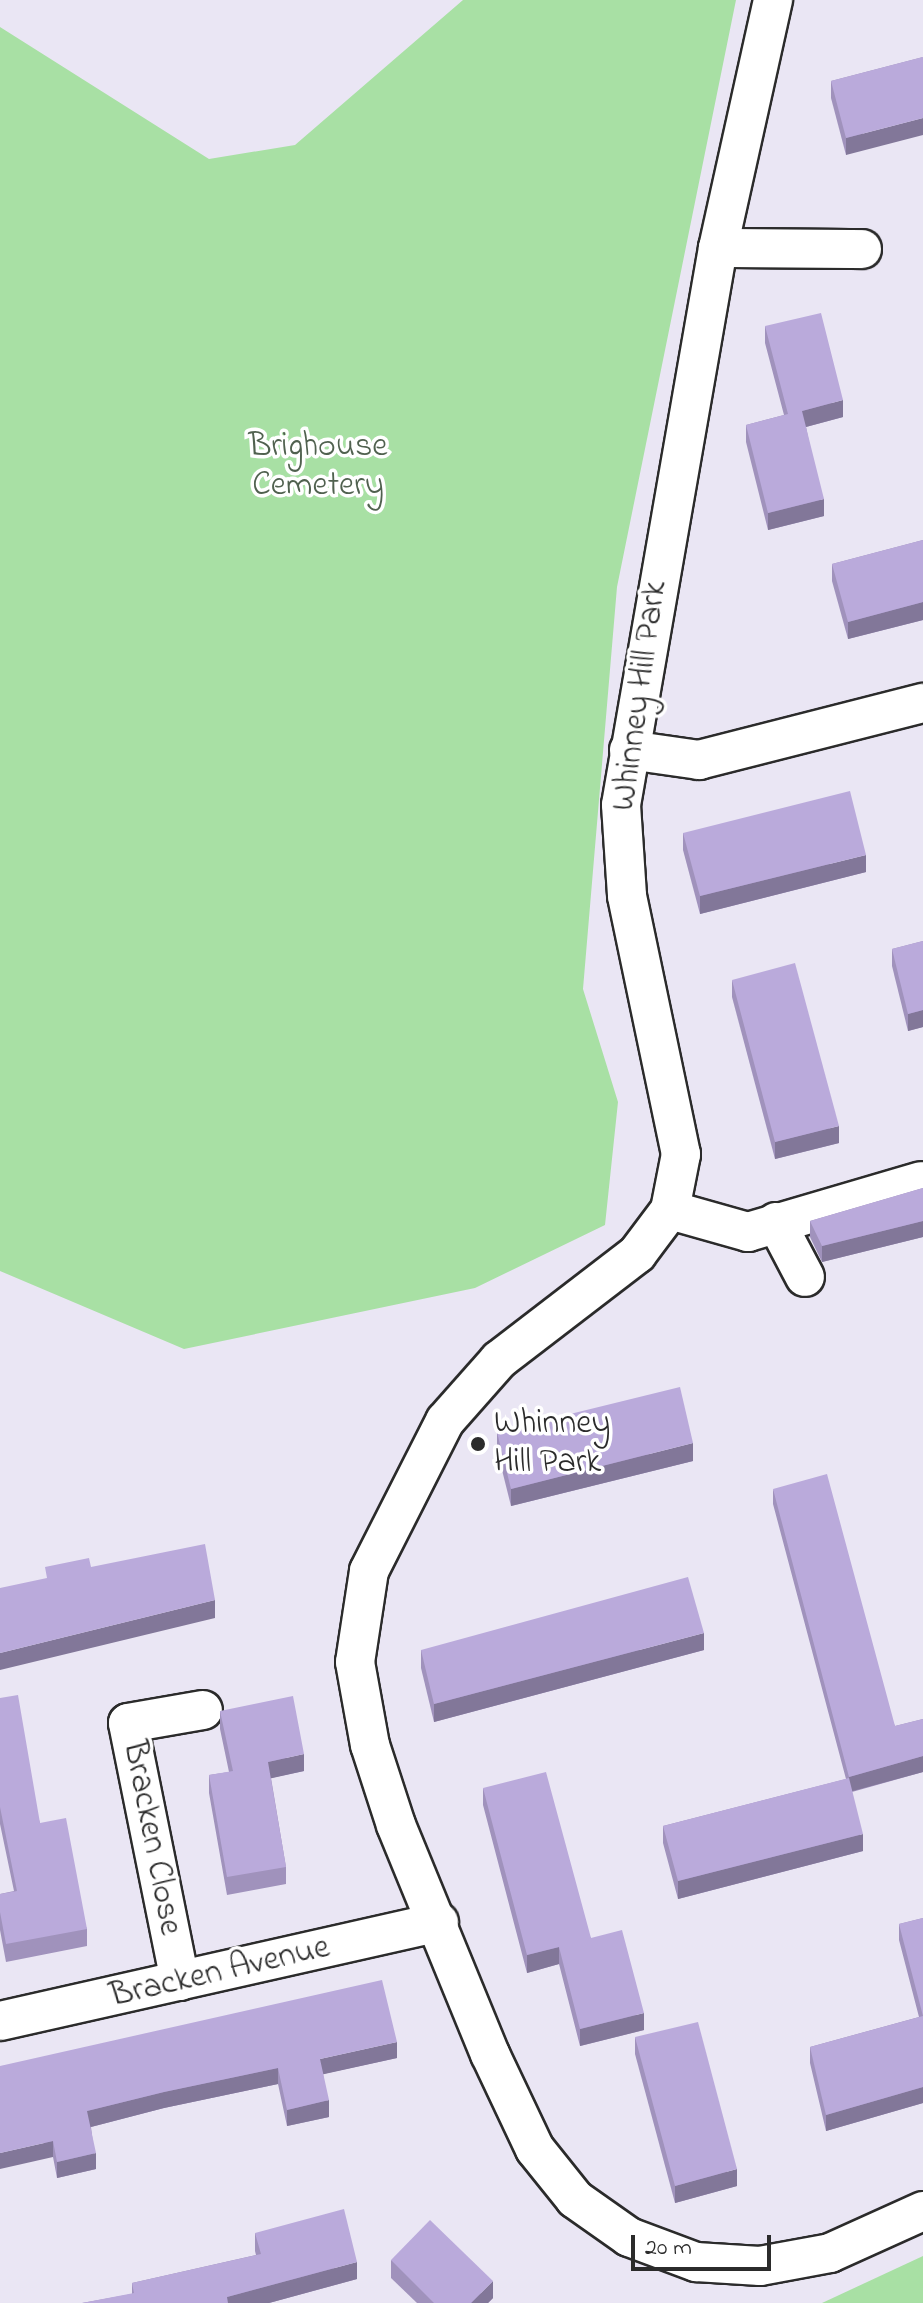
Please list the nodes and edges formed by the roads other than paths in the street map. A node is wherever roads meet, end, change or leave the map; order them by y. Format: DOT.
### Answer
graph roads {
  1 [pos="773,0"];
  2 [pos="718,248"];
  3 [pos="862,249"];
  4 [pos="923,703"];
  5 [pos="629,750"];
  6 [pos="921,1181"];
  7 [pos="670,1210"];
  8 [pos="776,1222"];
  9 [pos="805,1277"];
  10 [pos="203,1710"];
  11 [pos="439,1922"];
  12 [pos="180,1981"];
  13 [pos="0,2021"];
  14 [pos="923,2211"];
  1 -- 2 [label="street, Whinney Hill Park"];
  2 -- 3 [label="street"];
  2 -- 5 [label="street, Whinney Hill Park"];
  4 -- 5 [label="street"];
  5 -- 7 [label="street, Whinney Hill Park"];
  6 -- 8 [label="street"];
  7 -- 8 [label="street"];
  7 -- 11 [label="street, Whinney Hill Park"];
  8 -- 9 [label="street"];
  10 -- 12 [label="street, Bracken Close"];
  11 -- 12 [label="street, Bracken Avenue"];
  11 -- 14 [label="street, Whinney Hill Park"];
  12 -- 13 [label="street, Bracken Avenue"];
}
